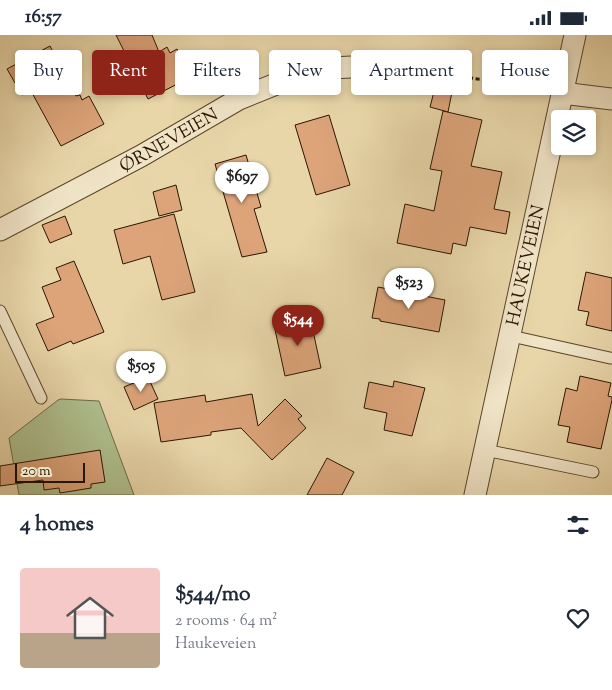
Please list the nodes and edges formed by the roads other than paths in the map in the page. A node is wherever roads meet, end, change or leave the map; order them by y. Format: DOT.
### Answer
graph roads {
  1 [pos="575,35"];
  2 [pos="568,66"];
  3 [pos="351,67"];
  4 [pos="568,94"];
  5 [pos="562,95"];
  6 [pos="612,99"];
  7 [pos="0,229"];
  8 [pos="0,311"];
  9 [pos="511,336"];
  10 [pos="610,358"];
  11 [pos="41,397"];
  12 [pos="485,450"];
  13 [pos="593,472"];
  14 [pos="475,495"];
  1 -- 2 [label="street, HAUKEVEIEN"];
  3 -- 7 [label="street, ØRNEVEIEN"];
  4 -- 6 [label="street"];
  5 -- 9 [label="street, HAUKEVEIEN"];
  8 -- 11 [label="lane"];
  9 -- 10 [label="lane"];
  9 -- 12 [label="street, HAUKEVEIEN"];
  12 -- 13 [label="lane"];
  12 -- 14 [label="street, HAUKEVEIEN"];
}
